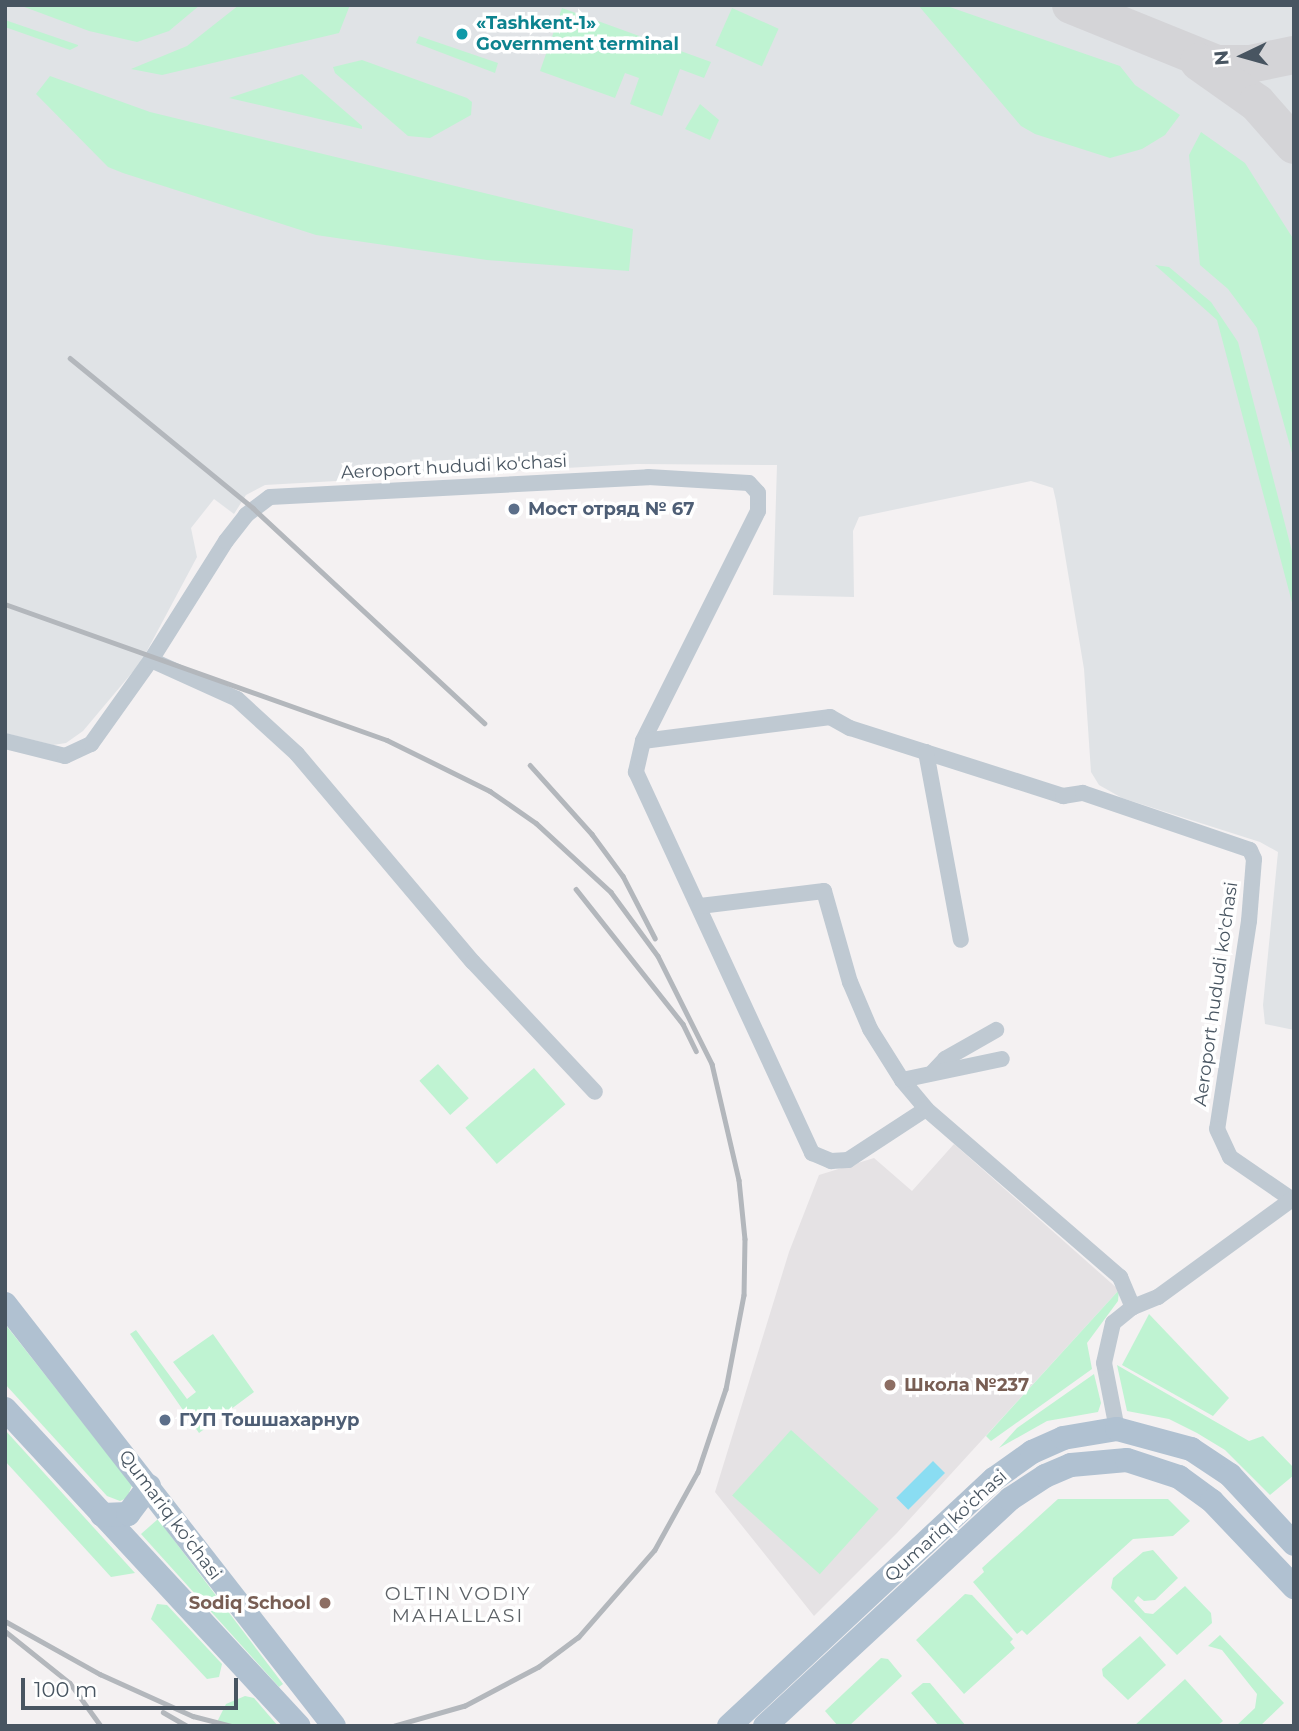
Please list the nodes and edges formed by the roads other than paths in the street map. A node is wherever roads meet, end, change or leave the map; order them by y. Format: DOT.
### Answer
graph roads {
  1 [pos="152,660"];
  2 [pos="5,741"];
  3 [pos="643,741"];
  4 [pos="926,752"];
  5 [pos="700,906"];
  6 [pos="961,940"];
  7 [pos="996,1030"];
  8 [pos="1002,1059"];
  9 [pos="933,1072"];
  10 [pos="902,1080"];
  11 [pos="595,1092"];
  12 [pos="926,1109"];
  13 [pos="1292,1198"];
  14 [pos="5,1304"];
  15 [pos="1133,1307"];
  16 [pos="5,1409"];
  17 [pos="1117,1429"];
  18 [pos="149,1486"];
  19 [pos="102,1514"];
  20 [pos="1294,1544"];
  21 [pos="1294,1587"];
  22 [pos="875,1607"];
  23 [pos="305,1691"];
  24 [pos="292,1718"];
  25 [pos="334,1726"];
  26 [pos="729,1726"];
  27 [pos="765,1726"];
  1 -- 2 [label="street, Aeroport hududi ko'chasi"];
  1 -- 3 [label="street, Aeroport hududi ko'chasi"];
  1 -- 11 [label="street"];
  3 -- 4 [label="street, Aeroport hududi ko'chasi"];
  3 -- 5 [label="street, Aeroport hududi ko'chasi"];
  4 -- 6 [label="street"];
  4 -- 13 [label="street, Aeroport hududi ko'chasi"];
  5 -- 10 [label="street"];
  5 -- 12 [label="street, Aeroport hududi ko'chasi"];
  7 -- 9 [label="street"];
  8 -- 9 [label="street"];
  9 -- 10 [label="street"];
  10 -- 12 [label="street"];
  12 -- 15 [label="street"];
  13 -- 15 [label="street, Aeroport hududi ko'chasi"];
  14 -- 18 [label="main road, Qumariq ko'chasi"];
  15 -- 17 [label="street, Aeroport hududi ko'chasi"];
  16 -- 19 [label="main road"];
  17 -- 20 [label="main road, Qumariq ko'chasi"];
  17 -- 22 [label="main road, Qumariq ko'chasi"];
  18 -- 19 [label="main road"];
  18 -- 23 [label="main road, Qumariq ko'chasi"];
  19 -- 24 [label="main road"];
  21 -- 22 [label="main road, Qumariq ko'chasi"];
  22 -- 26 [label="main road, Qumariq ko'chasi"];
  22 -- 27 [label="main road, Qumariq ko'chasi"];
  23 -- 24 [label="main road"];
  23 -- 25 [label="main road, Qumariq ko'chasi"];
}
